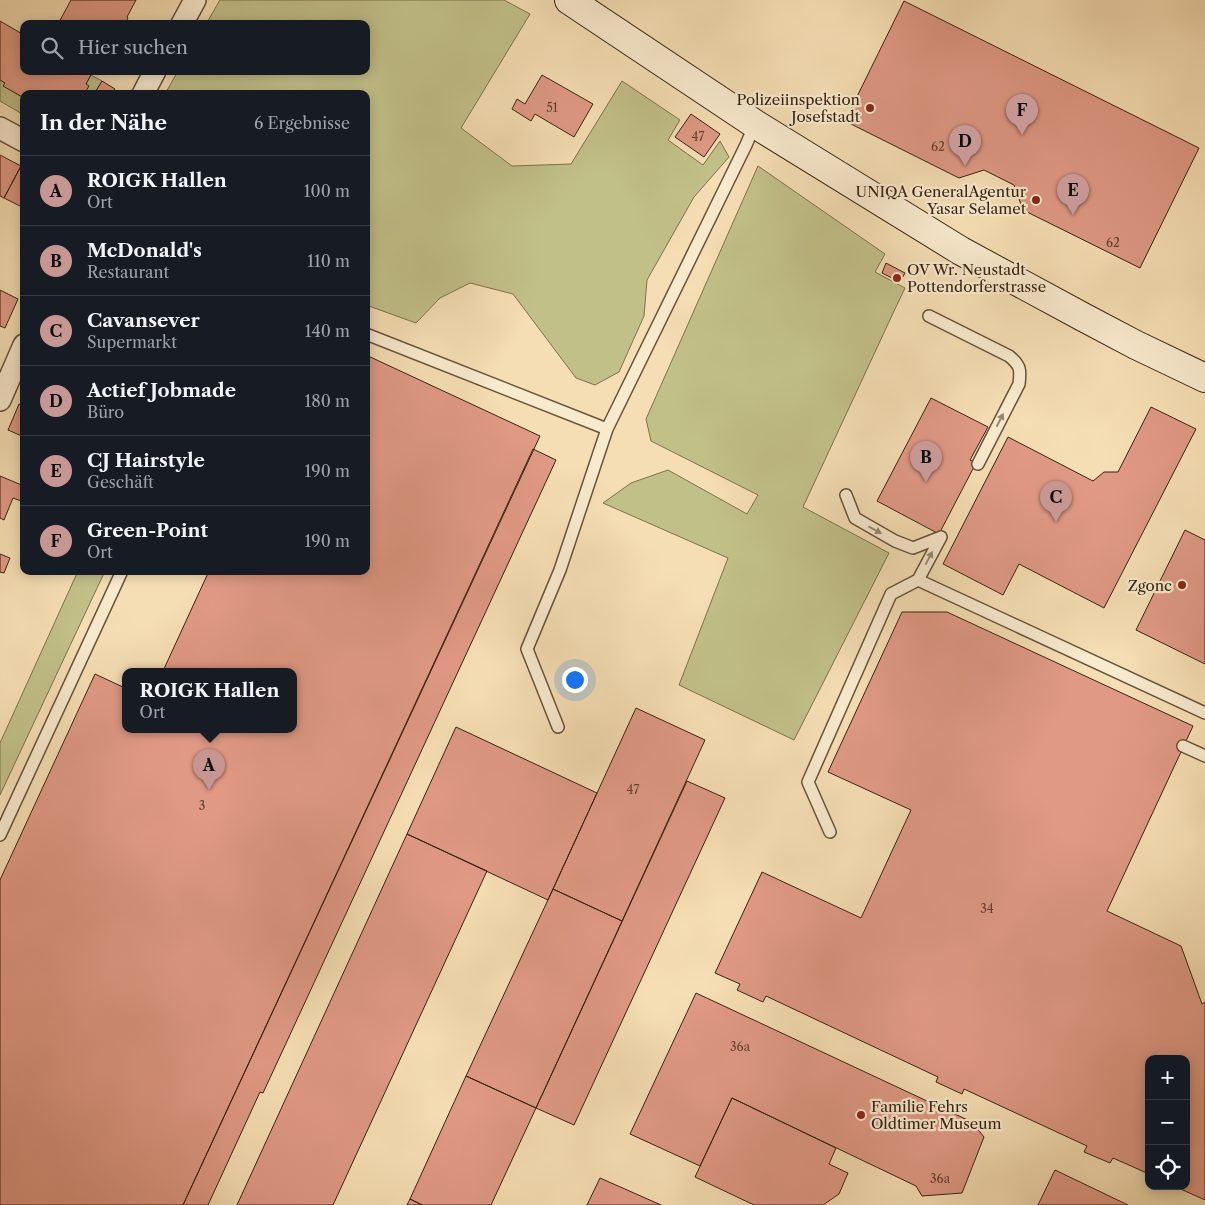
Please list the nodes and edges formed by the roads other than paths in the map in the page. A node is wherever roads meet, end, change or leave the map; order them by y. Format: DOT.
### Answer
graph roads {
  1 [pos="195,0"];
  2 [pos="569,0"];
  3 [pos="184,20"];
  4 [pos="153,75"];
  5 [pos="145,90"];
  6 [pos="755,124"];
  7 [pos="0,128"];
  8 [pos="20,139"];
  9 [pos="929,316"];
  10 [pos="370,336"];
  11 [pos="20,354"];
  12 [pos="1205,378"];
  13 [pos="0,400"];
  14 [pos="607,429"];
  15 [pos="978,464"];
  16 [pos="846,495"];
  17 [pos="120,575"];
  18 [pos="918,580"];
  19 [pos="1205,714"];
  20 [pos="558,727"];
  21 [pos="1184,746"];
  22 [pos="1205,756"];
  23 [pos="830,832"];
  24 [pos="0,835"];
  1 -- 3 [label="street"];
  2 -- 6 [label="main road"];
  4 -- 5 [label="street"];
  6 -- 12 [label="main road"];
  6 -- 14 [label="lane"];
  7 -- 8 [label="street"];
  15 -- 9 [label="lane, one-way"];
  10 -- 14 [label="lane"];
  11 -- 13 [label="street"];
  14 -- 20 [label="lane"];
  16 -- 18 [label="lane"];
  17 -- 24 [label="lane"];
  18 -- 19 [label="lane"];
  18 -- 23 [label="lane"];
  21 -- 22 [label="lane"];
}
